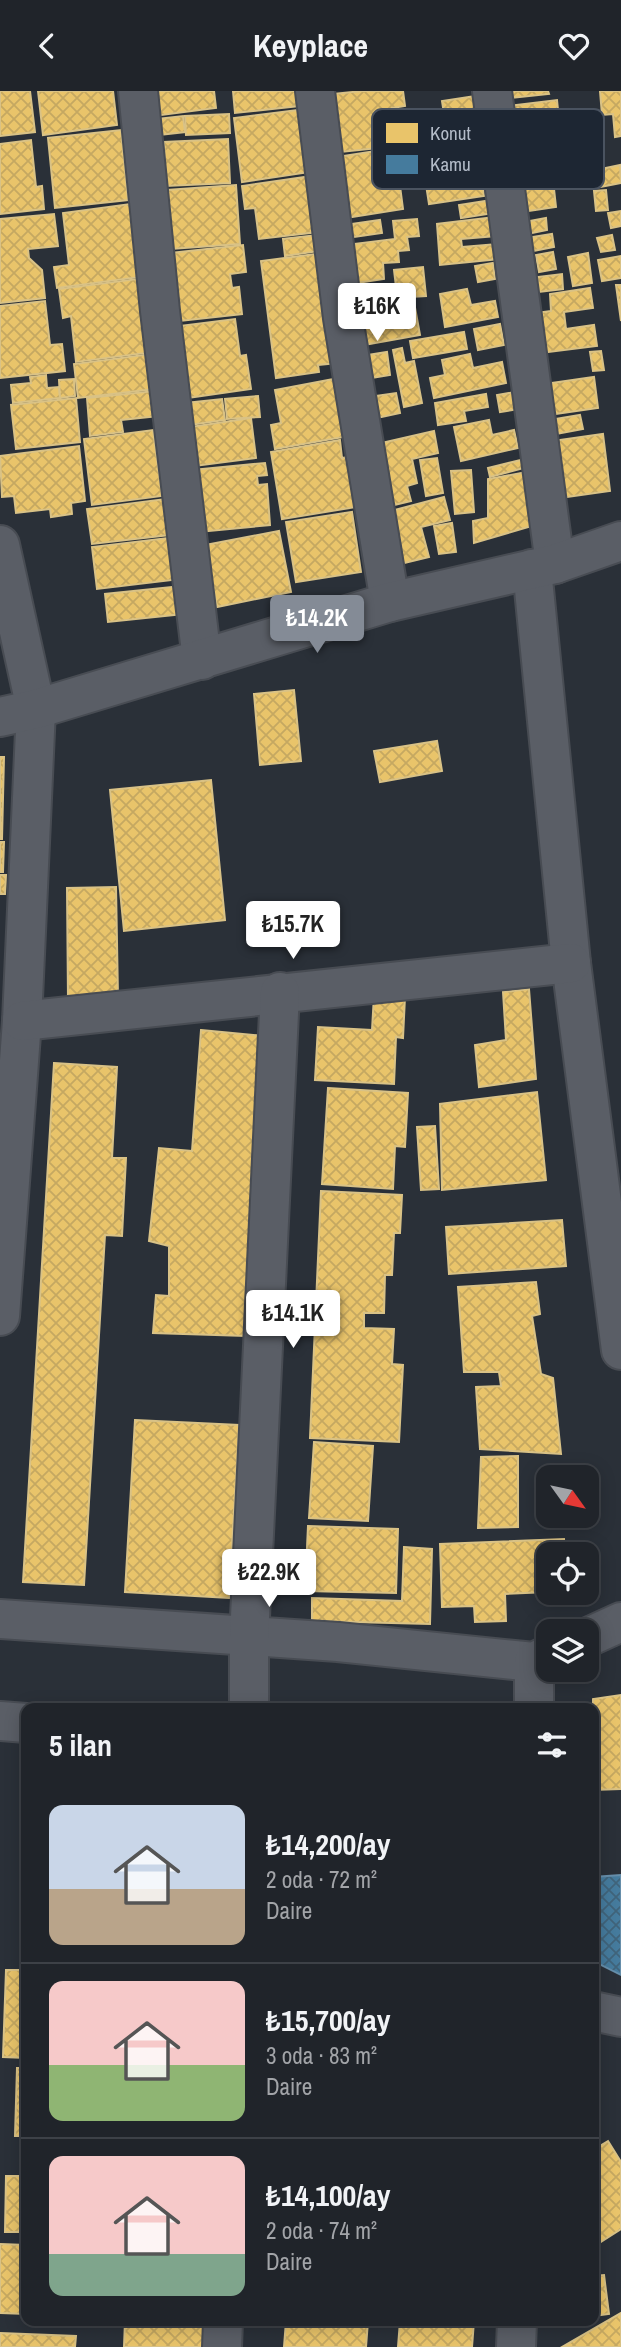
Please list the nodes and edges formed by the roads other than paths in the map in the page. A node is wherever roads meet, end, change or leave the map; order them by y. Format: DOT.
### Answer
graph roads {
  1 [pos="138,91"];
  2 [pos="316,91"];
  3 [pos="492,91"];
  4 [pos="494,109"];
  5 [pos="502,189"];
  6 [pos="621,541"];
  7 [pos="0,545"];
  8 [pos="543,567"];
  9 [pos="390,602"];
  10 [pos="202,660"];
  11 [pos="18,713"];
  12 [pos="571,963"];
  13 [pos="280,992"];
  14 [pos="22,1021"];
  15 [pos="0,1317"];
  16 [pos="621,1350"];
  17 [pos="0,1619"];
  18 [pos="621,1622"];
  19 [pos="599,1632"];
  20 [pos="249,1637"];
  21 [pos="536,1658"];
  22 [pos="538,1682"];
  23 [pos="249,1703"];
  24 [pos="535,1703"];
  25 [pos="0,1721"];
  26 [pos="21,1723"];
  27 [pos="599,2012"];
  28 [pos="621,2017"];
  29 [pos="223,2326"];
  30 [pos="517,2326"];
  31 [pos="222,2347"];
  32 [pos="516,2347"];
  1 -- 10 [label="street"];
  2 -- 9 [label="street"];
  3 -- 4 [label="street"];
  5 -- 8 [label="street"];
  6 -- 8 [label="street"];
  7 -- 11 [label="street"];
  8 -- 9 [label="street"];
  8 -- 12 [label="street"];
  9 -- 10 [label="street"];
  10 -- 11 [label="street"];
  11 -- 14 [label="street"];
  12 -- 13 [label="street"];
  12 -- 16 [label="street"];
  13 -- 14 [label="street"];
  13 -- 20 [label="street"];
  14 -- 15 [label="street"];
  17 -- 20 [label="street"];
  18 -- 19 [label="street"];
  20 -- 21 [label="street"];
  20 -- 23 [label="street"];
  22 -- 24 [label="street"];
  25 -- 26 [label="street"];
  27 -- 28 [label="street"];
  29 -- 31 [label="street"];
  30 -- 32 [label="street"];
}
